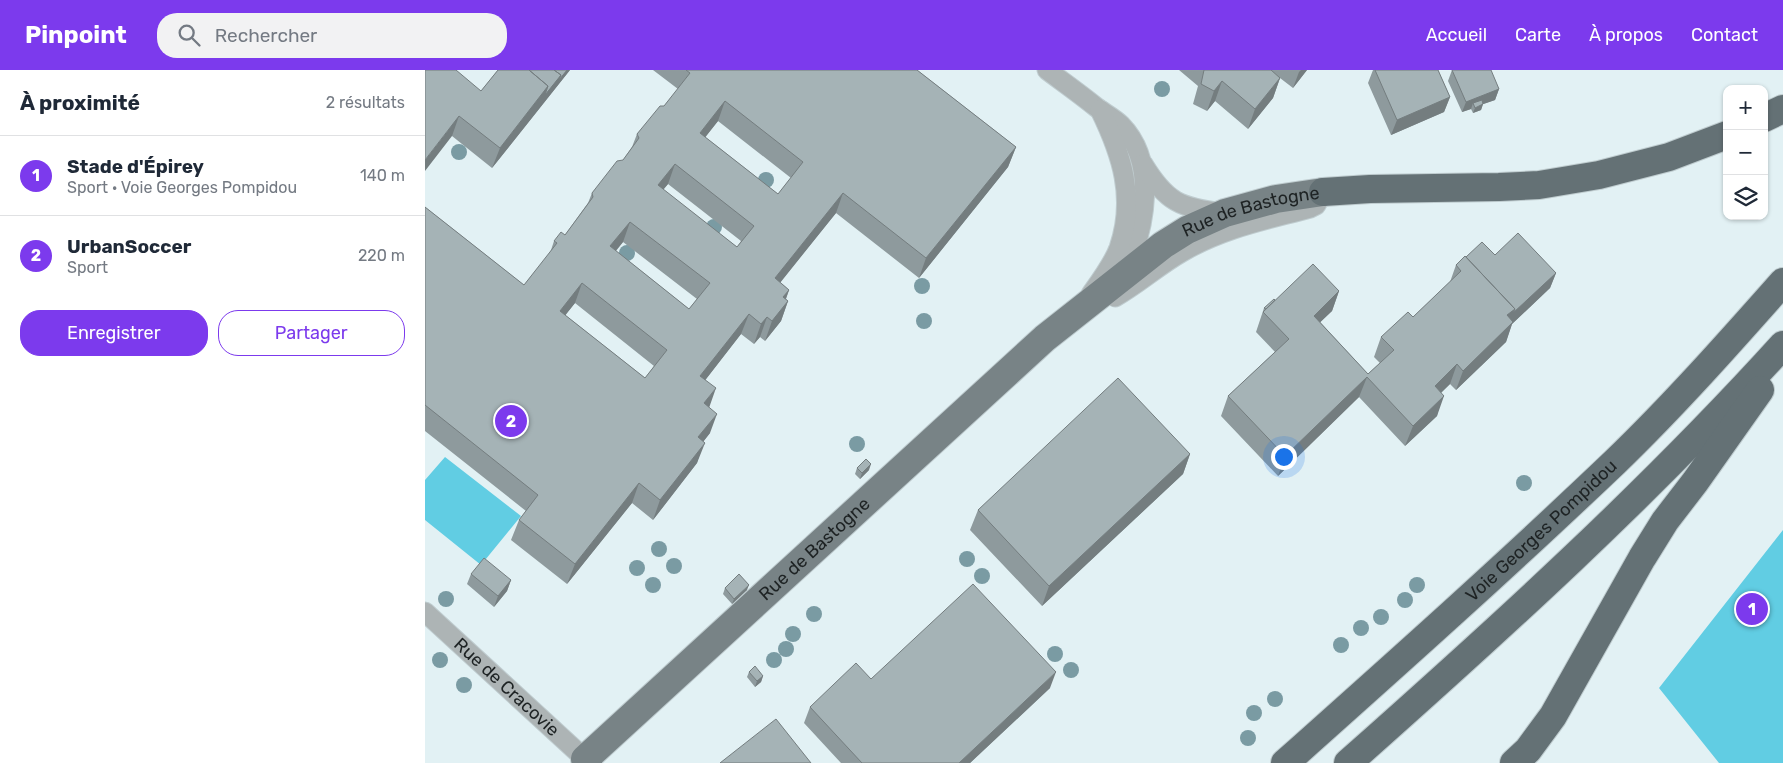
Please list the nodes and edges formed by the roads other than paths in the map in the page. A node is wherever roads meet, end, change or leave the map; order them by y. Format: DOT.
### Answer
graph roads {
  1 [pos="1047,70"];
  2 [pos="1783,109"];
  3 [pos="1100,110"];
  4 [pos="1768,116"];
  5 [pos="1723,137"];
  6 [pos="1141,160"];
  7 [pos="1323,192"];
  8 [pos="1225,214"];
  9 [pos="1124,276"];
  10 [pos="1783,282"];
  11 [pos="1045,338"];
  12 [pos="1783,345"];
  13 [pos="1783,358"];
  14 [pos="425,612"];
  15 [pos="587,761"];
  16 [pos="1285,763"];
  17 [pos="1348,763"];
  18 [pos="1514,763"];
  1 -- 3 [label="street"];
  2 -- 4 [label="highway"];
  3 -- 6 [label="street"];
  3 -- 11 [label="street"];
  5 -- 7 [label="highway"];
  6 -- 8 [label="street"];
  6 -- 9 [label="street"];
  7 -- 8 [label="main road, Rue de Bastogne"];
  7 -- 11 [label="street, Rue de Bastogne"];
  8 -- 9 [label="main road, Rue de Bastogne"];
  9 -- 11 [label="main road, Rue de Bastogne"];
  10 -- 16 [label="highway, Voie Georges Pompidou"];
  11 -- 15 [label="main road, Rue de Bastogne"];
  12 -- 17 [label="highway"];
  13 -- 18 [label="highway"];
  14 -- 15 [label="street, Rue de Cracovie"];
}
